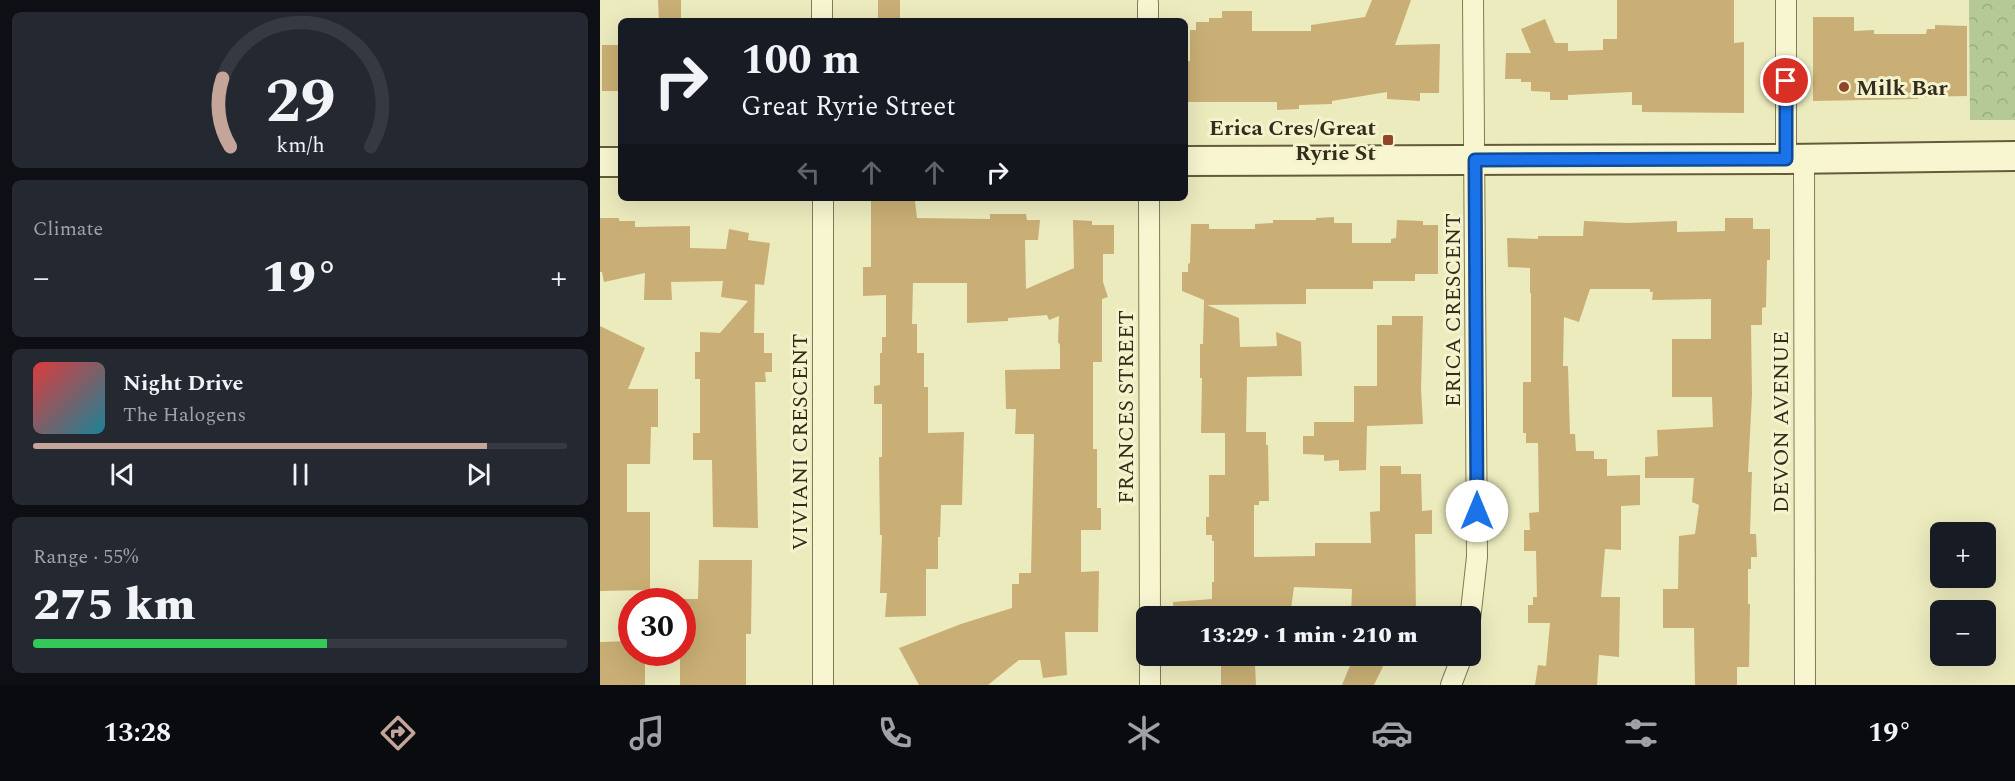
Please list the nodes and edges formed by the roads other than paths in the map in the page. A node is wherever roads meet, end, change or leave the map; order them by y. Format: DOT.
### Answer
graph roads {
  1 [pos="822,0"];
  2 [pos="1473,0"];
  3 [pos="1786,0"];
  4 [pos="822,18"];
  5 [pos="2015,156"];
  6 [pos="1795,159"];
  7 [pos="1475,160"];
  8 [pos="1188,161"];
  9 [pos="600,162"];
  10 [pos="618,162"];
  11 [pos="823,201"];
  12 [pos="1149,201"];
  13 [pos="1150,606"];
  14 [pos="1472,606"];
  15 [pos="1150,666"];
  16 [pos="1458,666"];
  17 [pos="823,685"];
  18 [pos="1150,685"];
  19 [pos="1451,685"];
  20 [pos="1805,685"];
  1 -- 4 [label="street"];
  2 -- 7 [label="street, ERICA CRESCENT"];
  3 -- 6 [label="street, DEVON AVENUE"];
  5 -- 6 [label="main road"];
  6 -- 7 [label="main road"];
  6 -- 20 [label="street, DEVON AVENUE"];
  7 -- 8 [label="main road"];
  7 -- 14 [label="street, ERICA CRESCENT"];
  9 -- 10 [label="main road"];
  11 -- 17 [label="street, VIVIANI CRESCENT"];
  12 -- 13 [label="street, FRANCES STREET"];
  15 -- 18 [label="street"];
  16 -- 19 [label="street"];
}
